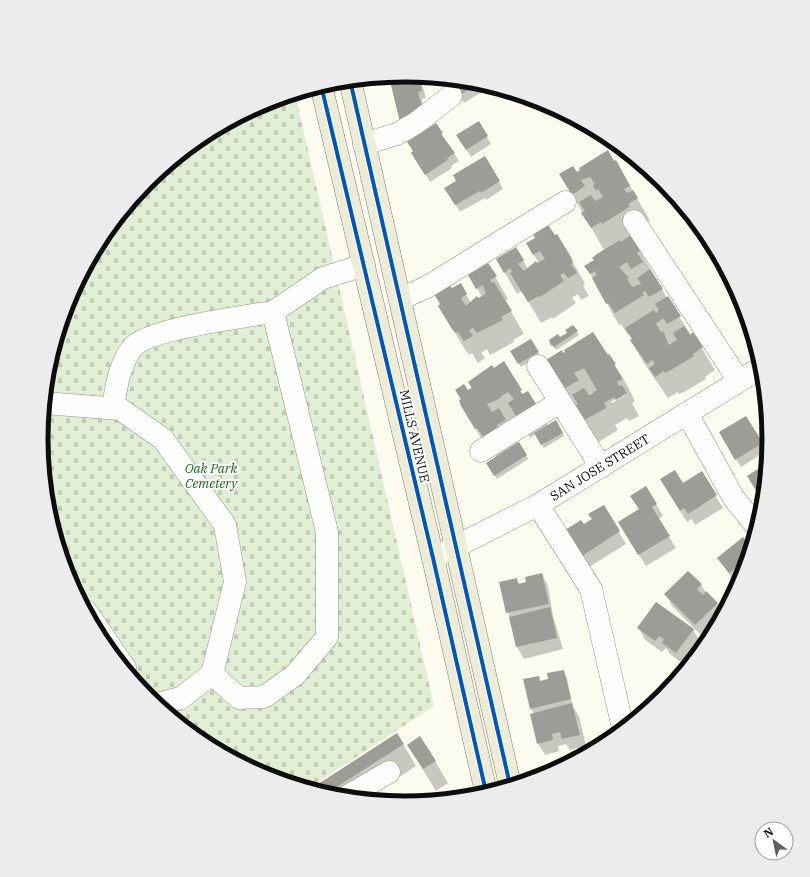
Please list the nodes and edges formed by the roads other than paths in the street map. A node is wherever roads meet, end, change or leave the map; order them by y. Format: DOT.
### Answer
graph roads {
  1 [pos="351,86"];
  2 [pos="323,91"];
  3 [pos="451,96"];
  4 [pos="364,144"];
  5 [pos="565,202"];
  6 [pos="634,221"];
  7 [pos="364,265"];
  8 [pos="400,299"];
  9 [pos="273,312"];
  10 [pos="538,366"];
  11 [pos="755,371"];
  12 [pos="739,381"];
  13 [pos="560,402"];
  14 [pos="50,403"];
  15 [pos="113,408"];
  16 [pos="687,414"];
  17 [pos="481,451"];
  18 [pos="601,467"];
  19 [pos="538,505"];
  20 [pos="752,521"];
  21 [pos="457,546"];
  22 [pos="433,558"];
  23 [pos="212,674"];
  24 [pos="165,702"];
  25 [pos="622,722"];
  26 [pos="389,772"];
  27 [pos="509,780"];
  28 [pos="485,786"];
  29 [pos="355,792"];
  1 -- 4 [label="main road, MILLS AVENUE"];
  2 -- 7 [label="main road, MILLS AVENUE"];
  3 -- 4 [label="street"];
  4 -- 8 [label="main road, MILLS AVENUE"];
  5 -- 8 [label="street"];
  6 -- 12 [label="street"];
  7 -- 9 [label="street"];
  7 -- 22 [label="main road, MILLS AVENUE"];
  8 -- 21 [label="main road, MILLS AVENUE"];
  9 -- 15 [label="street"];
  9 -- 23 [label="street"];
  10 -- 13 [label="street"];
  11 -- 12 [label="street, SAN JOSE STREET"];
  12 -- 16 [label="street, SAN JOSE STREET"];
  13 -- 17 [label="street"];
  13 -- 18 [label="street"];
  14 -- 15 [label="street"];
  15 -- 23 [label="street"];
  16 -- 18 [label="street, SAN JOSE STREET"];
  16 -- 20 [label="street"];
  18 -- 19 [label="street, SAN JOSE STREET"];
  19 -- 21 [label="street, SAN JOSE STREET"];
  19 -- 25 [label="street"];
  21 -- 22 [label="street, SAN JOSE STREET"];
  21 -- 27 [label="main road, MILLS AVENUE"];
  22 -- 28 [label="main road, MILLS AVENUE"];
  23 -- 24 [label="street"];
  26 -- 29 [label="street"];
}
